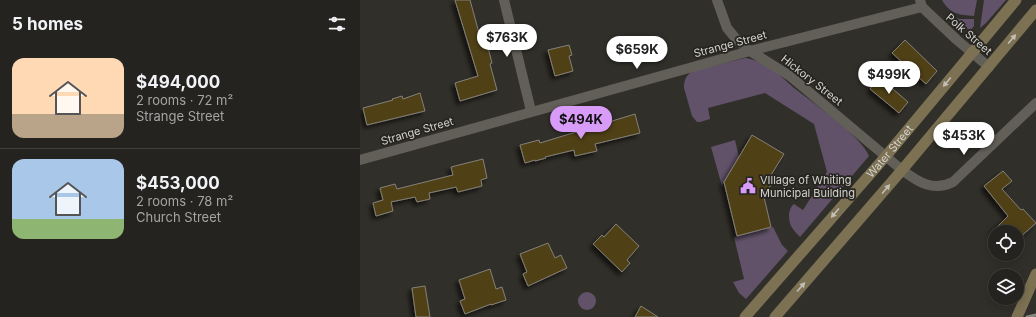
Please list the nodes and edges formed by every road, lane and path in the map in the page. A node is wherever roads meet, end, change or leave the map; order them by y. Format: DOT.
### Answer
graph roads {
  1 [pos="504,0"];
  2 [pos="717,0"];
  3 [pos="1016,0"];
  4 [pos="921,4"];
  5 [pos="1036,10"];
  6 [pos="750,51"];
  7 [pos="972,53"];
  8 [pos="989,67"];
  9 [pos="1036,103"];
  10 [pos="531,111"];
  11 [pos="886,156"];
  12 [pos="360,160"];
  13 [pos="902,170"];
  14 [pos="1036,274"];
  15 [pos="745,317"];
  16 [pos="776,317"];
  17 [pos="1017,317"];
  1 -- 10 [label="street"];
  2 -- 6 [label="street, Hickory Street"];
  3 -- 7 [label="main road, Water Street"];
  4 -- 6 [label="street, Strange Street"];
  4 -- 7 [label="street, Polk Street"];
  8 -- 5 [label="main road, Water Street, one-way"];
  6 -- 10 [label="street, Strange Street"];
  6 -- 11 [label="street, Hickory Street"];
  7 -- 8 [label="street, Polk Street"];
  7 -- 11 [label="main road, Water Street, one-way"];
  8 -- 13 [label="main road, Water Street"];
  9 -- 13 [label="street, Hickory Street"];
  10 -- 12 [label="street, Strange Street"];
  11 -- 13 [label="street, Hickory Street"];
  11 -- 15 [label="main road, Water Street, one-way"];
  16 -- 13 [label="main road, Water Street, one-way"];
  14 -- 17 [label="main road"];
}
